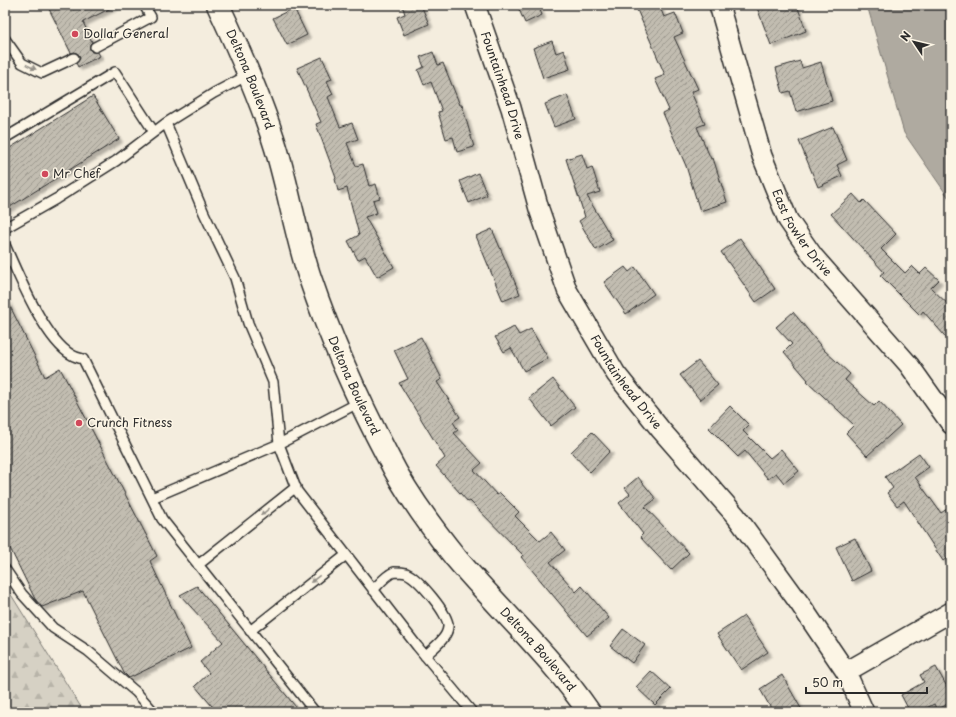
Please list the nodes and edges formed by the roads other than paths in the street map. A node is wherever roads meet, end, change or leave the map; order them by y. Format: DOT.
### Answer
graph roads {
  1 [pos="144,5"];
  2 [pos="218,5"];
  3 [pos="475,5"];
  4 [pos="719,5"];
  5 [pos="5,39"];
  6 [pos="95,47"];
  7 [pos="74,58"];
  8 [pos="250,74"];
  9 [pos="166,123"];
  10 [pos="154,132"];
  11 [pos="5,138"];
  12 [pos="5,228"];
  13 [pos="5,244"];
  14 [pos="360,402"];
  15 [pos="951,424"];
  16 [pos="279,444"];
  17 [pos="296,487"];
  18 [pos="152,498"];
  19 [pos="346,555"];
  20 [pos="198,565"];
  21 [pos="5,569"];
  22 [pos="373,590"];
  23 [pos="951,612"];
  24 [pos="250,631"];
  25 [pos="425,656"];
  26 [pos="846,672"];
  27 [pos="154,712"];
  28 [pos="315,712"];
  29 [pos="472,712"];
  30 [pos="589,712"];
  31 [pos="864,712"];
  1 -- 6 [label="lane"];
  2 -- 8 [label="street, Deltona Boulevard"];
  3 -- 26 [label="street, Fountainhead Drive"];
  4 -- 15 [label="street, East Fowler Drive"];
  5 -- 7 [label="lane, one-way"];
  8 -- 9 [label="lane"];
  8 -- 14 [label="street, Deltona Boulevard"];
  9 -- 10 [label="lane"];
  9 -- 16 [label="lane"];
  10 -- 11 [label="lane"];
  10 -- 12 [label="lane"];
  13 -- 18 [label="lane"];
  14 -- 16 [label="lane"];
  14 -- 30 [label="street, Deltona Boulevard"];
  16 -- 17 [label="lane"];
  16 -- 18 [label="lane"];
  17 -- 19 [label="lane"];
  17 -- 20 [label="lane, one-way"];
  18 -- 20 [label="lane"];
  19 -- 22 [label="lane"];
  19 -- 24 [label="lane, one-way"];
  20 -- 24 [label="lane"];
  21 -- 27 [label="lane"];
  22 -- 25 [label="lane"];
  22 -- 25 [label="lane"];
  23 -- 26 [label="street"];
  24 -- 28 [label="lane"];
  25 -- 29 [label="lane"];
  26 -- 31 [label="street, Fountainhead Drive"];
}
